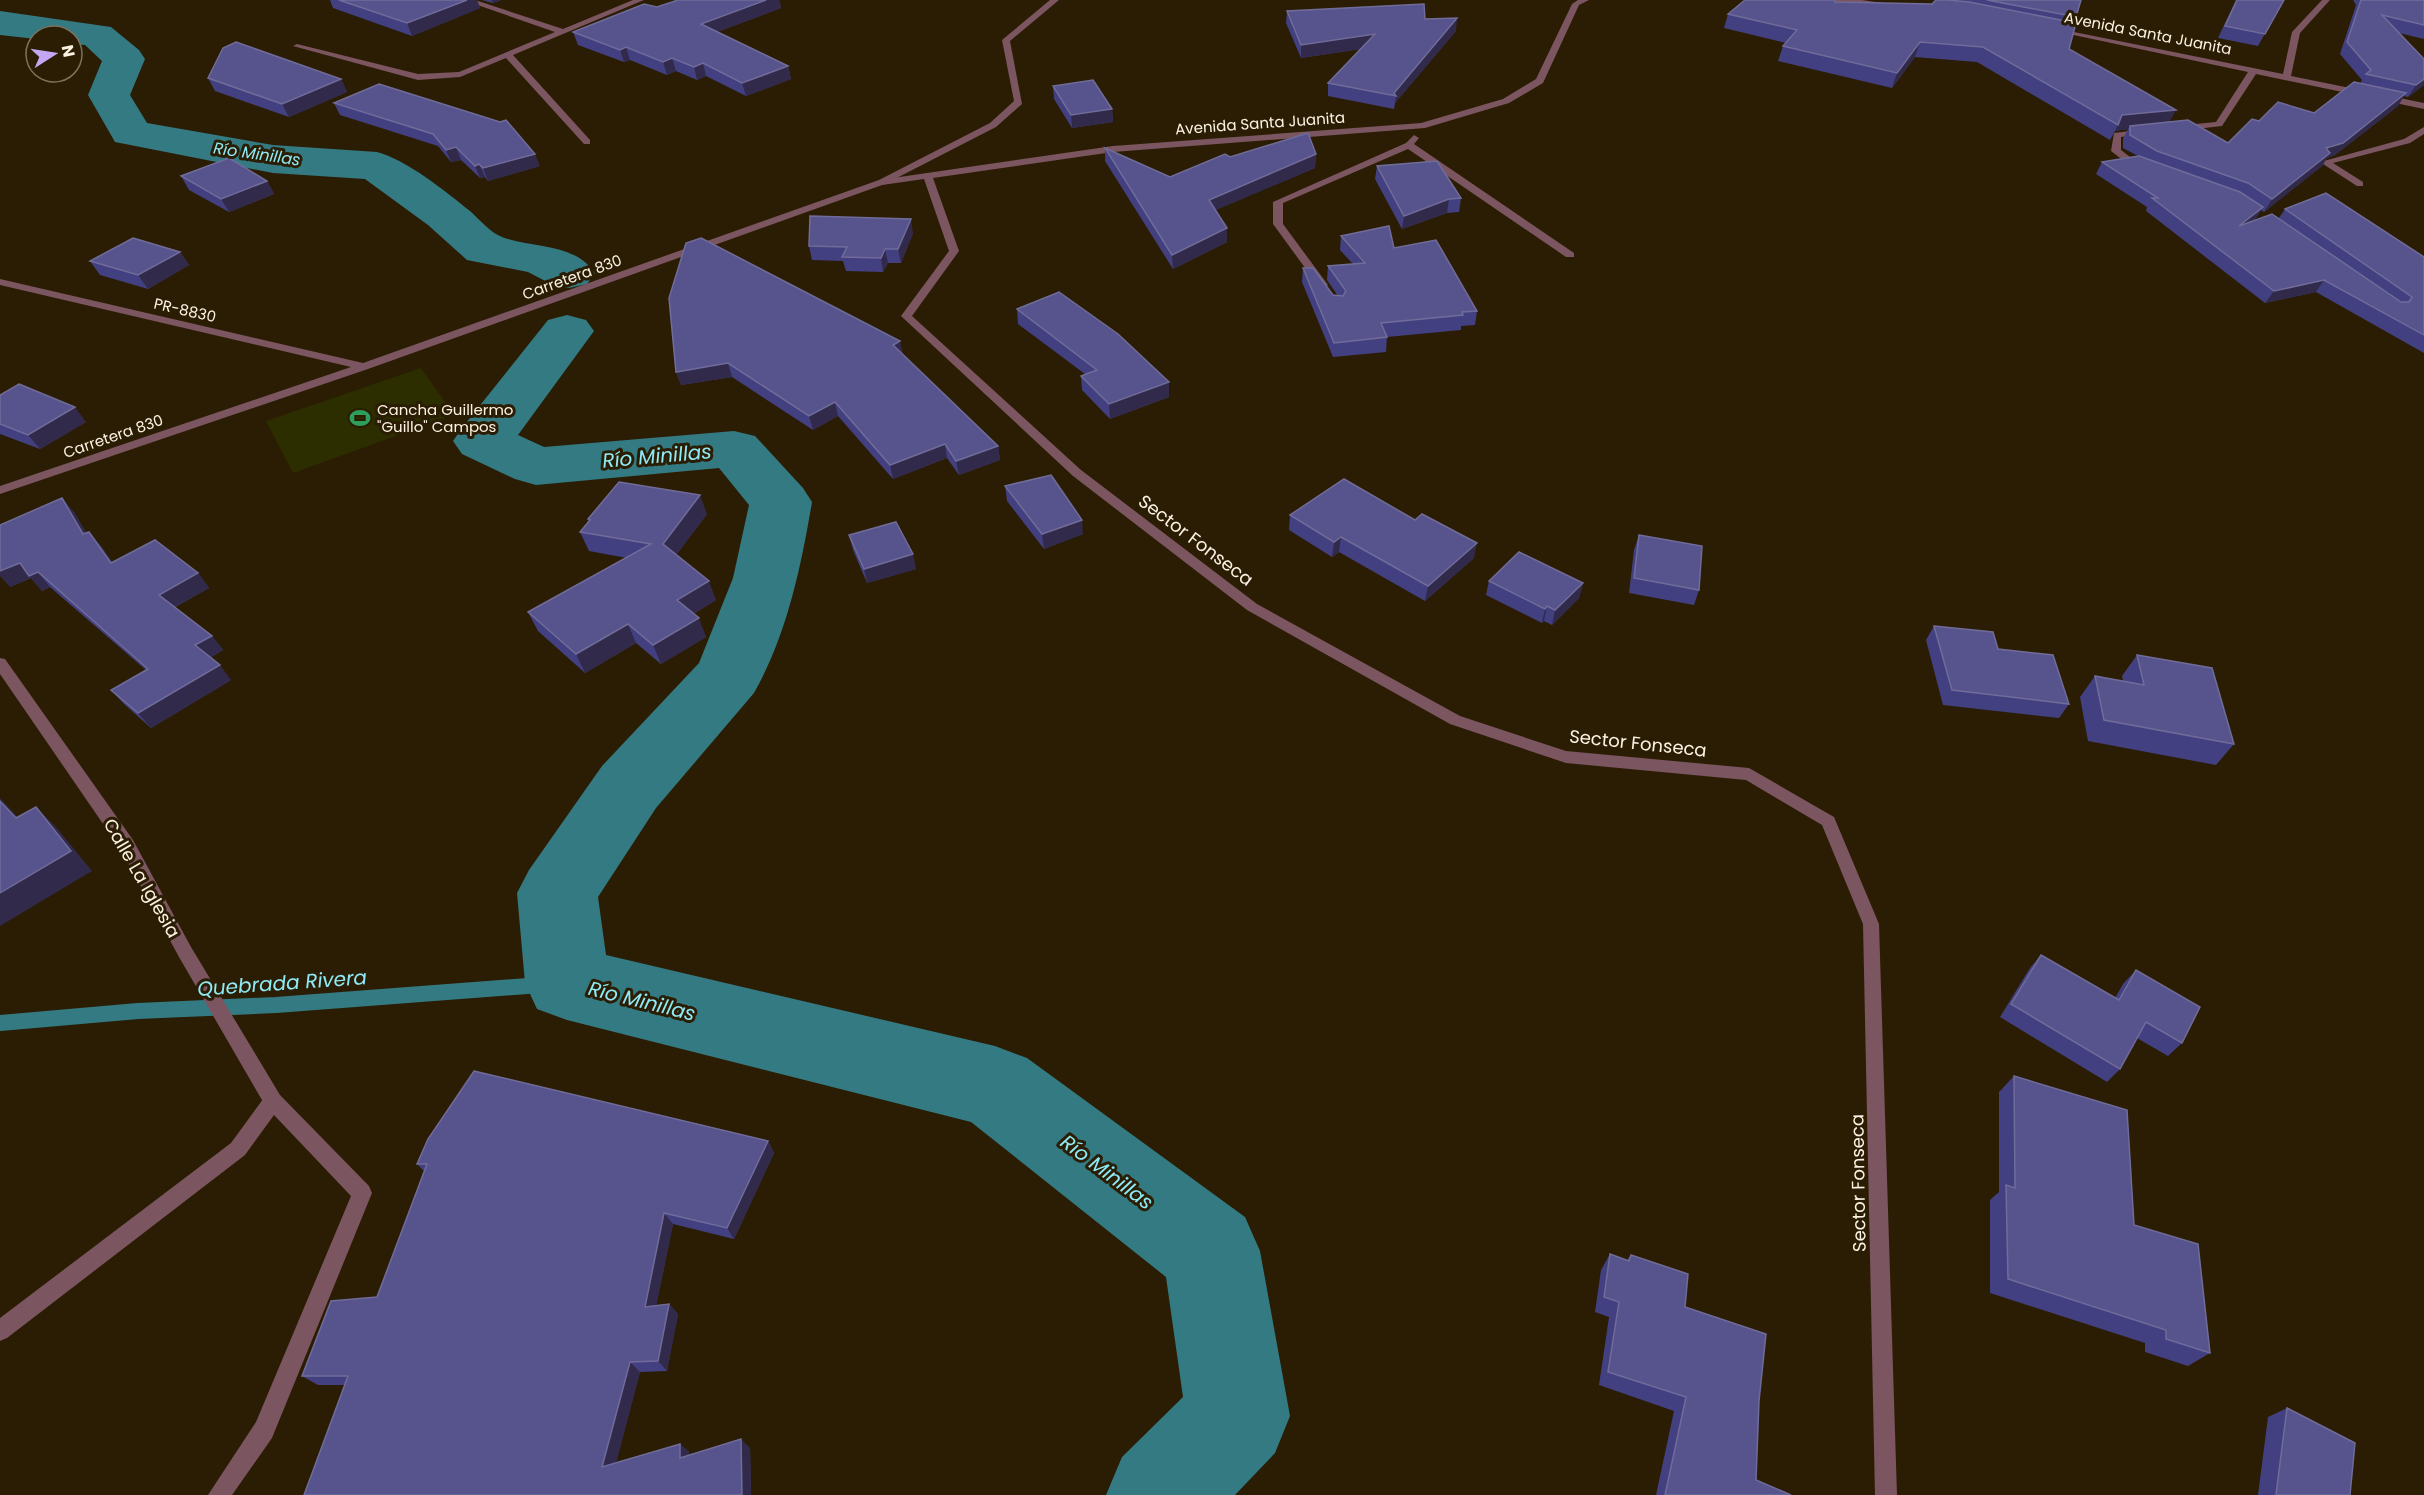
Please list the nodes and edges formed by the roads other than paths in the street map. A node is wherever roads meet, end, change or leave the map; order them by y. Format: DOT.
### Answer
graph roads {
  1 [pos="467,0"];
  2 [pos="640,0"];
  3 [pos="1055,0"];
  4 [pos="1585,0"];
  5 [pos="1829,0"];
  6 [pos="2326,0"];
  7 [pos="1900,5"];
  8 [pos="2045,28"];
  9 [pos="564,32"];
  10 [pos="297,46"];
  11 [pos="508,56"];
  12 [pos="2254,70"];
  13 [pos="2288,76"];
  14 [pos="2424,106"];
  15 [pos="1422,126"];
  16 [pos="2163,130"];
  17 [pos="2424,130"];
  18 [pos="2151,131"];
  19 [pos="587,142"];
  20 [pos="1409,145"];
  21 [pos="2152,170"];
  22 [pos="928,176"];
  23 [pos="882,183"];
  24 [pos="2360,184"];
  25 [pos="1570,255"];
  26 [pos="0,282"];
  27 [pos="1332,297"];
  28 [pos="363,367"];
  29 [pos="0,490"];
  30 [pos="0,663"];
  31 [pos="273,1101"];
  32 [pos="0,1331"];
  33 [pos="1885,1471"];
  34 [pos="219,1495"];
  35 [pos="1886,1495"];
  36 [pos="1897,1495"];
  1 -- 9 [label="street"];
  2 -- 9 [label="street"];
  3 -- 23 [label="street, Carretera 830"];
  4 -- 15 [label="street, Avenida Santa Juanita"];
  5 -- 7 [label="street"];
  6 -- 13 [label="street"];
  8 -- 12 [label="street, Avenida Santa Juanita"];
  9 -- 11 [label="street"];
  10 -- 11 [label="street"];
  11 -- 19 [label="street"];
  12 -- 13 [label="street, Avenida Santa Juanita"];
  12 -- 16 [label="street"];
  13 -- 14 [label="street, Avenida Santa Juanita"];
  15 -- 20 [label="street"];
  15 -- 22 [label="street, Avenida Santa Juanita"];
  17 -- 24 [label="street"];
  18 -- 21 [label="street"];
  20 -- 25 [label="street"];
  20 -- 27 [label="street"];
  22 -- 23 [label="street, Avenida Santa Juanita"];
  22 -- 33 [label="street, Sector Fonseca"];
  23 -- 28 [label="street, Carretera 830"];
  26 -- 28 [label="street, PR-8830 / PR-8830"];
  28 -- 29 [label="street, Carretera 830"];
  30 -- 31 [label="street, Calle La Iglesia"];
  31 -- 32 [label="street"];
  31 -- 34 [label="street, Calle La Iglesia"];
  33 -- 35 [label="street, Sector Fonseca"];
  33 -- 36 [label="street"];
}
